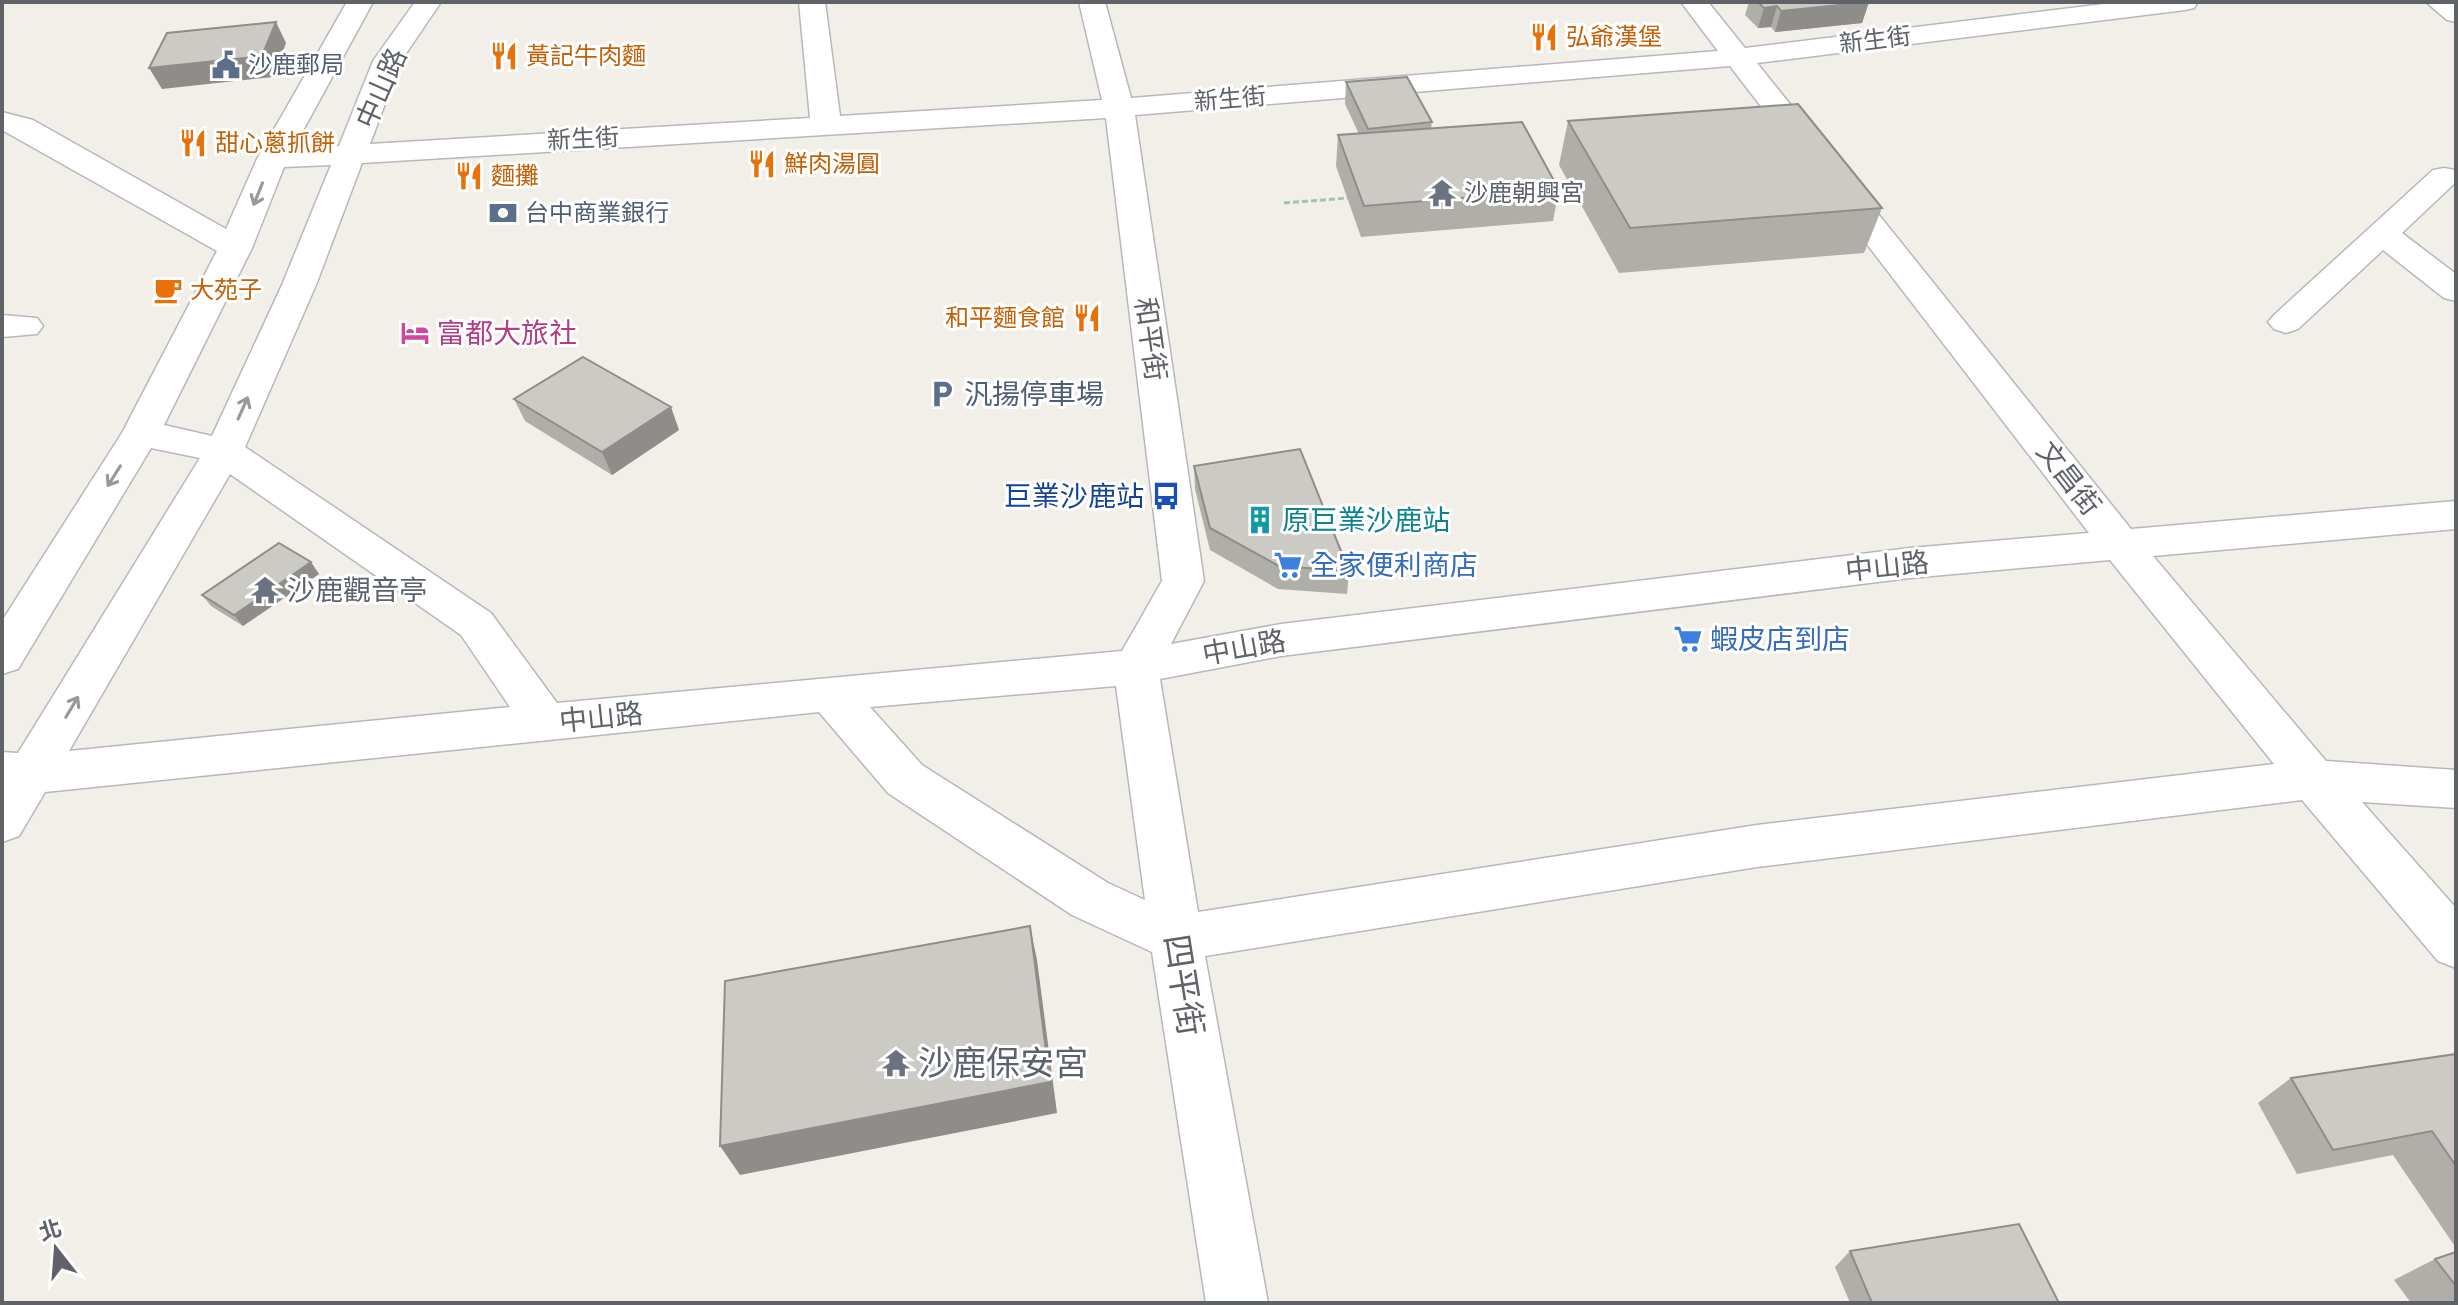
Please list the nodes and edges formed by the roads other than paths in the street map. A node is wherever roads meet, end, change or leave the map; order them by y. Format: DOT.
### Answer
graph roads {
  1 [pos="360,2"];
  2 [pos="428,2"];
  3 [pos="812,2"];
  4 [pos="1092,2"];
  5 [pos="1694,2"];
  6 [pos="2185,2"];
  7 [pos="2439,2"];
  8 [pos="2456,14"];
  9 [pos="1741,57"];
  10 [pos="1119,108"];
  11 [pos="2,121"];
  12 [pos="826,125"];
  13 [pos="353,152"];
  14 [pos="272,159"];
  15 [pos="2444,177"];
  16 [pos="2383,234"];
  17 [pos="235,248"];
  18 [pos="2456,291"];
  19 [pos="2286,322"];
  20 [pos="141,433"];
  21 [pos="224,451"];
  22 [pos="2456,515"];
  23 [pos="2121,545"];
  24 [pos="2,657"];
  25 [pos="1136,667"];
  26 [pos="830,693"];
  27 [pos="546,723"];
  28 [pos="17,772"];
  29 [pos="2313,779"];
  30 [pos="2456,789"];
  31 [pos="2,822"];
  32 [pos="1176,938"];
  33 [pos="2456,945"];
  34 [pos="1237,1303"];
  1 -- 14 [label="street, 中山路"];
  2 -- 13 [label="street, 中山路"];
  3 -- 12 [label="street"];
  4 -- 10 [label="street, 和平街"];
  5 -- 9 [label="street, 文昌街"];
  6 -- 9 [label="street, 新生街"];
  7 -- 8 [label="street"];
  9 -- 10 [label="street, 新生街"];
  9 -- 23 [label="street, 文昌街"];
  10 -- 12 [label="street, 新生街"];
  10 -- 25 [label="street, 和平街"];
  11 -- 17 [label="street"];
  12 -- 13 [label="street, 新生街"];
  13 -- 14 [label="street, 新生街"];
  21 -- 13 [label="street, 中山路, one-way"];
  14 -- 17 [label="street, 中山路, one-way"];
  15 -- 16 [label="street"];
  16 -- 18 [label="street"];
  16 -- 19 [label="street"];
  17 -- 20 [label="street, 中山路"];
  20 -- 21 [label="street"];
  20 -- 24 [label="street, 中山路, one-way"];
  21 -- 27 [label="street"];
  28 -- 21 [label="street, 中山路, one-way"];
  22 -- 23 [label="street, 中山路"];
  23 -- 25 [label="street, 中山路"];
  23 -- 29 [label="street, 文昌街"];
  25 -- 26 [label="street, 中山路"];
  25 -- 32 [label="street, 四平街"];
  26 -- 27 [label="street, 中山路"];
  26 -- 32 [label="street"];
  27 -- 28 [label="street, 中山路"];
  28 -- 31 [label="street"];
  29 -- 30 [label="street"];
  29 -- 32 [label="street"];
  29 -- 33 [label="street, 文昌街"];
  32 -- 34 [label="street, 四平街"];
}
